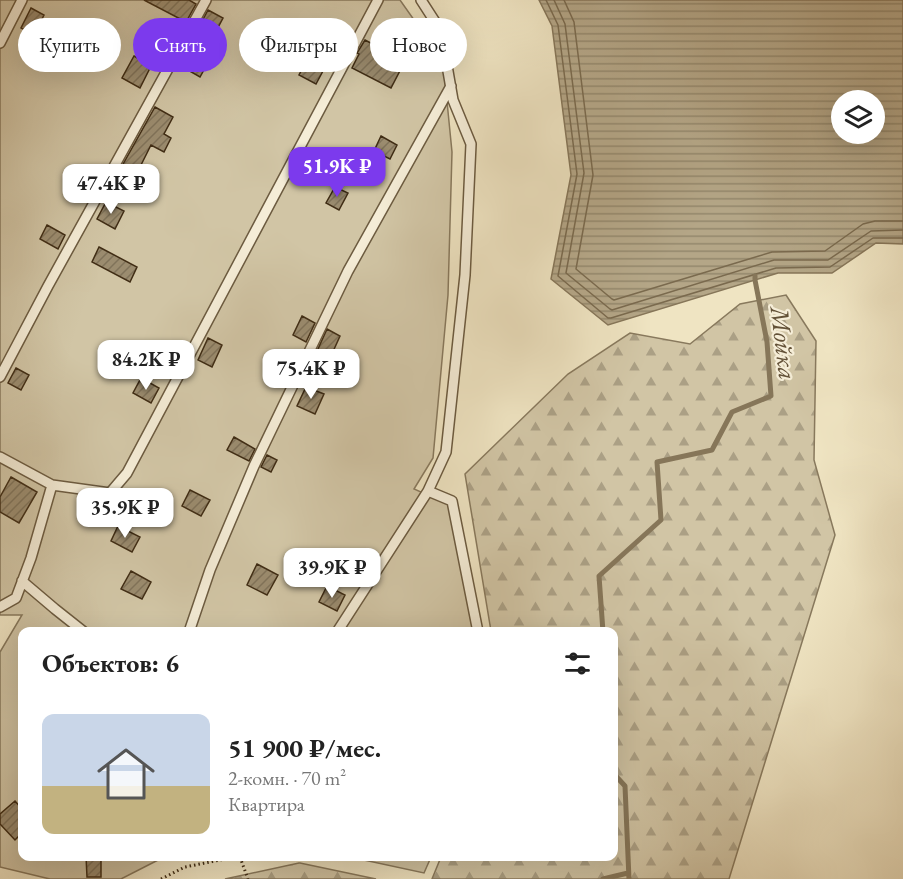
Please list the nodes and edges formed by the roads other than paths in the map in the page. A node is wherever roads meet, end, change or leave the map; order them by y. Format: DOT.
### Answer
graph roads {
  1 [pos="22,0"];
  2 [pos="206,0"];
  3 [pos="378,0"];
  4 [pos="422,0"];
  5 [pos="0,43"];
  6 [pos="451,86"];
  7 [pos="0,377"];
  8 [pos="0,457"];
  9 [pos="52,485"];
  10 [pos="428,491"];
  11 [pos="22,580"];
  12 [pos="0,607"];
  13 [pos="78,627"];
  14 [pos="191,627"];
  15 [pos="340,627"];
  16 [pos="477,627"];
  1 -- 5 [label="lane"];
  2 -- 7 [label="lane"];
  3 -- 9 [label="lane"];
  4 -- 6 [label="lane"];
  6 -- 10 [label="lane"];
  6 -- 14 [label="lane"];
  8 -- 9 [label="lane"];
  9 -- 11 [label="lane"];
  10 -- 15 [label="lane"];
  10 -- 16 [label="lane"];
  11 -- 12 [label="lane"];
  11 -- 13 [label="lane"];
}
